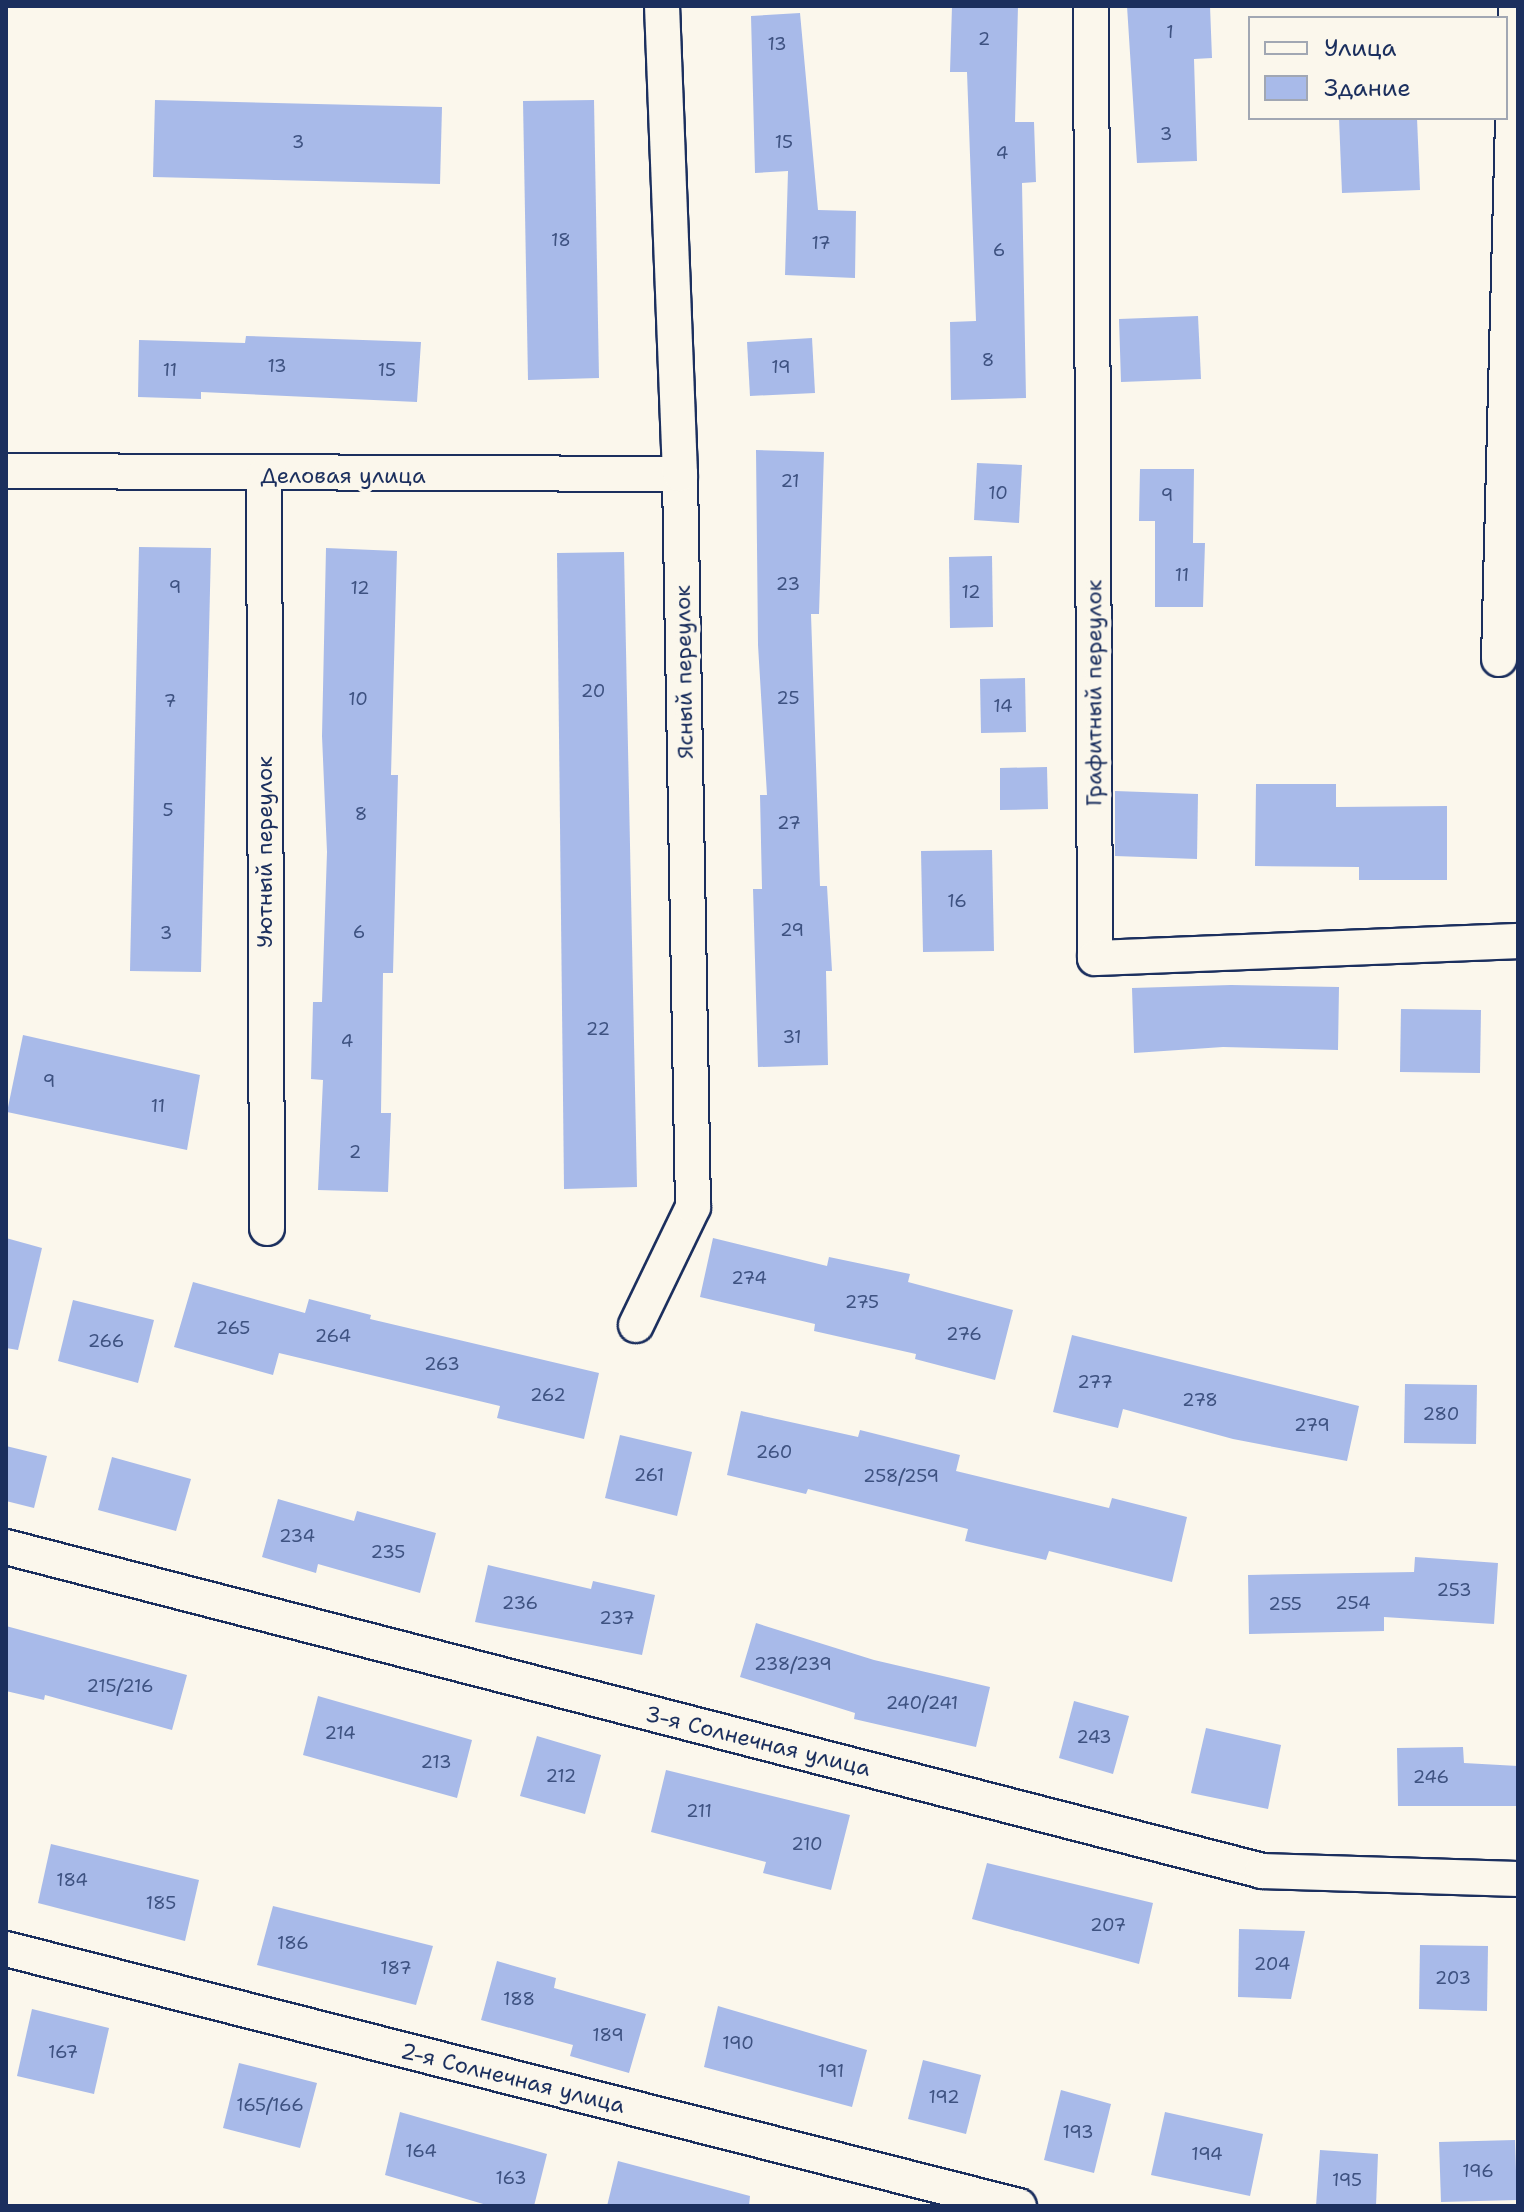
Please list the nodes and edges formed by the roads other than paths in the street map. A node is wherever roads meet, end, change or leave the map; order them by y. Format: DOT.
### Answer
graph roads {
  1 [pos="662,6"];
  2 [pos="1091,6"];
  3 [pos="1516,6"];
  4 [pos="6,471"];
  5 [pos="680,474"];
  6 [pos="264,476"];
  7 [pos="1499,659"];
  8 [pos="1518,941"];
  9 [pos="267,1228"];
  10 [pos="636,1325"];
  11 [pos="6,1547"];
  12 [pos="1518,1879"];
  13 [pos="6,1949"];
  14 [pos="1019,2206"];
  1 -- 5 [label="street, Ясный переулок"];
  2 -- 8 [label="street, Графитный переулок"];
  3 -- 7 [label="street"];
  4 -- 6 [label="street, Деловая улица"];
  5 -- 6 [label="street, Деловая улица"];
  5 -- 10 [label="street, Ясный переулок"];
  6 -- 9 [label="street, Уютный переулок"];
  11 -- 12 [label="street, 3-я Солнечная улица"];
  13 -- 14 [label="street, 2-я Солнечная улица"];
}
